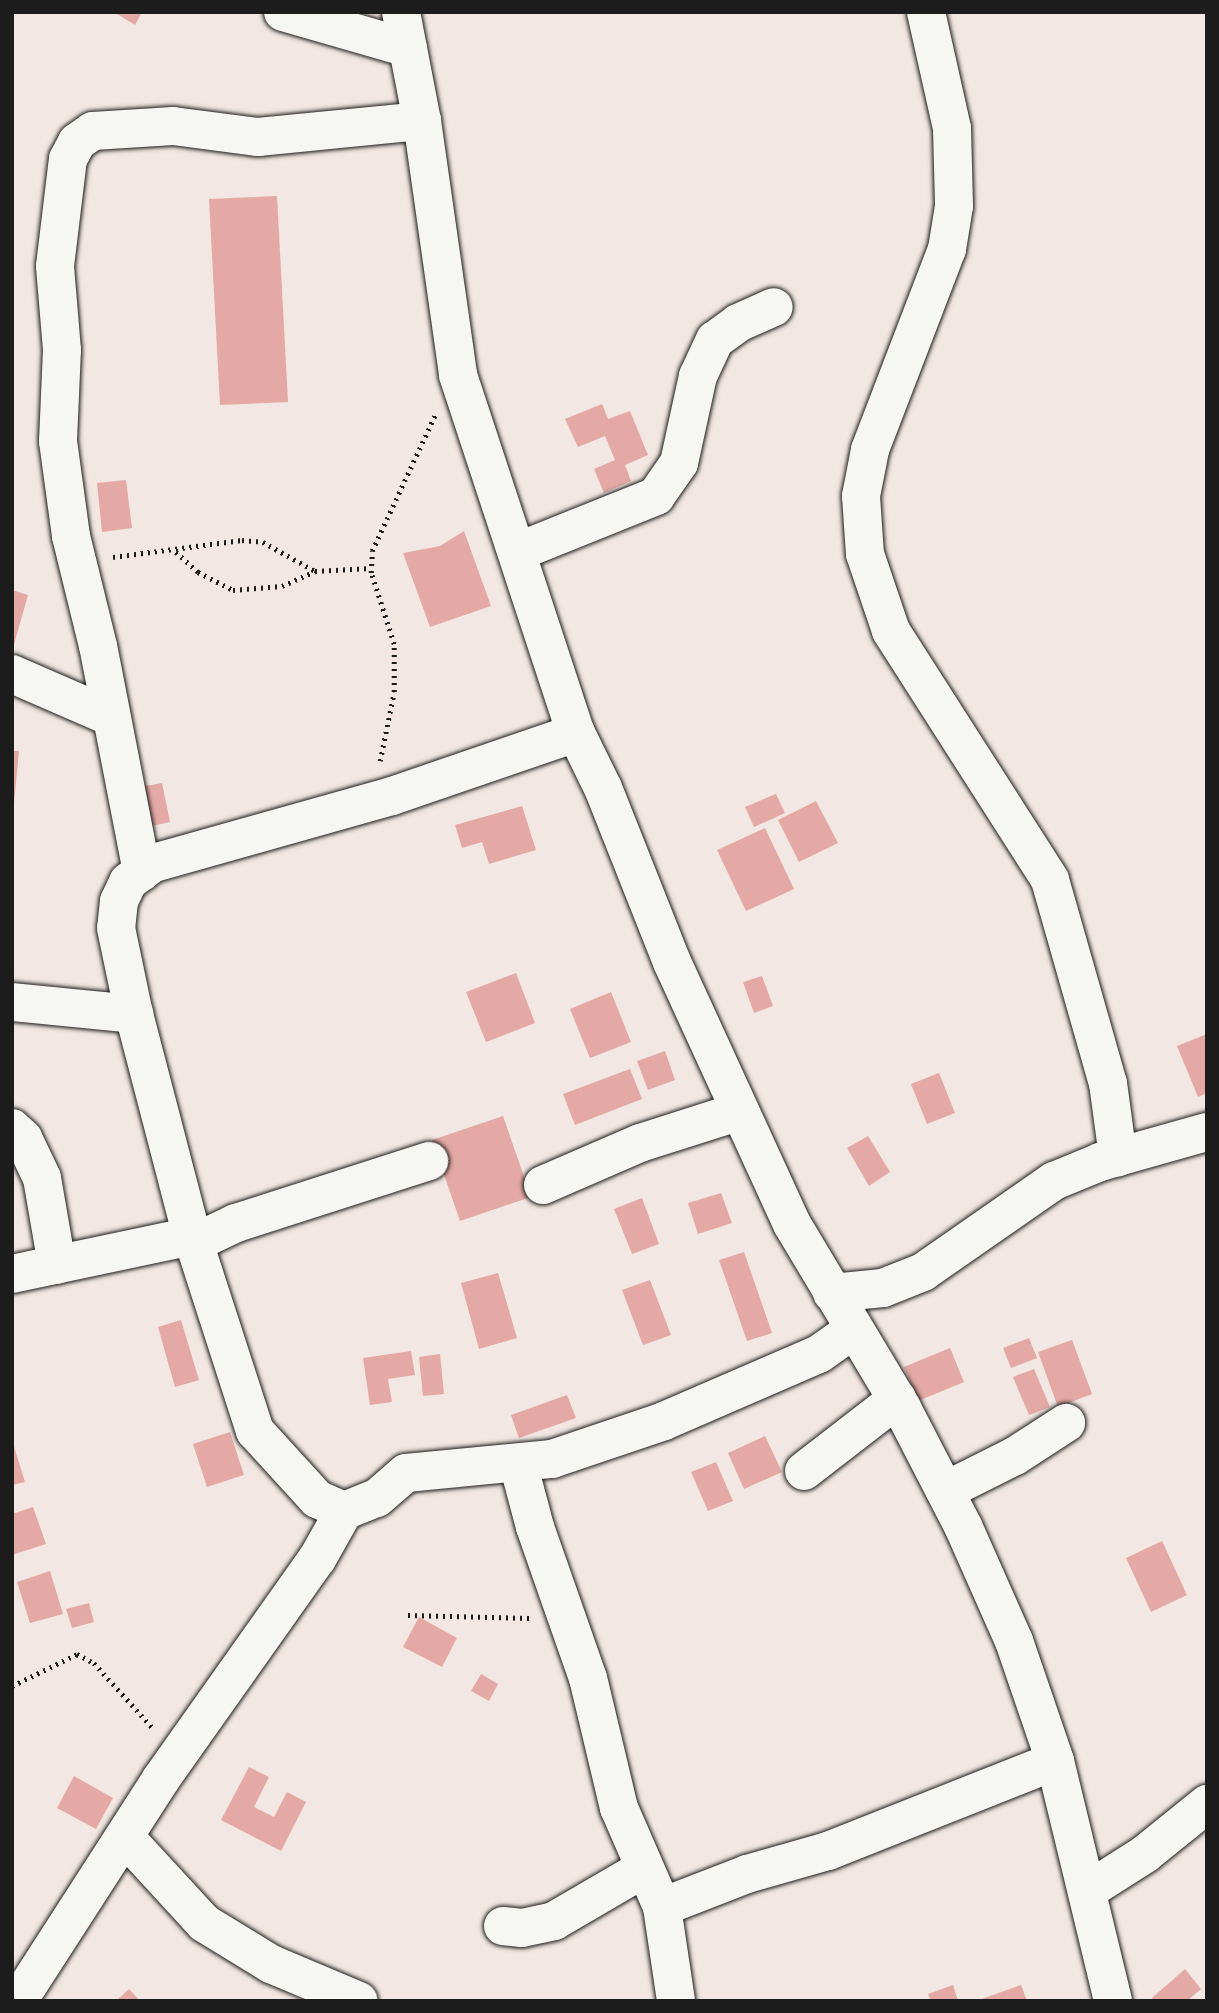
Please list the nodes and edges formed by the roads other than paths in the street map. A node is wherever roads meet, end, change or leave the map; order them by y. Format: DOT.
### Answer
graph roads {
  1 [pos="283,12"];
  2 [pos="926,12"];
  3 [pos="405,30"];
  4 [pos="422,121"];
  5 [pos="774,307"];
  6 [pos="517,552"];
  7 [pos="12,674"];
  8 [pos="111,717"];
  9 [pos="576,733"];
  10 [pos="142,872"];
  11 [pos="12,1002"];
  12 [pos="134,1013"];
  13 [pos="740,1111"];
  14 [pos="12,1128"];
  15 [pos="1207,1132"];
  16 [pos="1118,1157"];
  17 [pos="429,1161"];
  18 [pos="543,1185"];
  19 [pos="193,1239"];
  20 [pos="58,1265"];
  21 [pos="12,1274"];
  22 [pos="832,1293"];
  23 [pos="853,1330"];
  24 [pos="897,1399"];
  25 [pos="1066,1423"];
  26 [pos="518,1463"];
  27 [pos="804,1471"];
  28 [pos="946,1491"];
  29 [pos="344,1511"];
  30 [pos="1055,1760"];
  31 [pos="1207,1804"];
  32 [pos="125,1837"];
  33 [pos="643,1869"];
  34 [pos="1087,1891"];
  35 [pos="662,1907"];
  36 [pos="503,1926"];
  37 [pos="18,2001"];
  38 [pos="359,2001"];
  39 [pos="676,2001"];
  40 [pos="1113,2001"];
  1 -- 3 [label="street"];
  2 -- 16 [label="street"];
  3 -- 4 [label="street"];
  4 -- 6 [label="street"];
  4 -- 8 [label="street"];
  5 -- 6 [label="street"];
  6 -- 9 [label="street"];
  7 -- 8 [label="street"];
  8 -- 10 [label="street"];
  9 -- 10 [label="street"];
  9 -- 13 [label="street"];
  10 -- 12 [label="street"];
  11 -- 12 [label="street"];
  12 -- 19 [label="street"];
  13 -- 18 [label="street"];
  13 -- 22 [label="street"];
  14 -- 20 [label="street"];
  15 -- 16 [label="street"];
  16 -- 22 [label="street"];
  17 -- 19 [label="street"];
  19 -- 20 [label="street"];
  19 -- 29 [label="street"];
  20 -- 21 [label="street"];
  22 -- 23 [label="street"];
  23 -- 24 [label="street"];
  23 -- 26 [label="street"];
  24 -- 27 [label="street"];
  24 -- 28 [label="street"];
  25 -- 28 [label="street"];
  26 -- 29 [label="street"];
  26 -- 33 [label="street"];
  28 -- 30 [label="street"];
  29 -- 32 [label="street"];
  30 -- 34 [label="street"];
  30 -- 35 [label="street"];
  31 -- 34 [label="street"];
  32 -- 37 [label="street"];
  32 -- 38 [label="street"];
  33 -- 35 [label="street"];
  33 -- 36 [label="street"];
  34 -- 40 [label="street"];
  35 -- 39 [label="street"];
}
